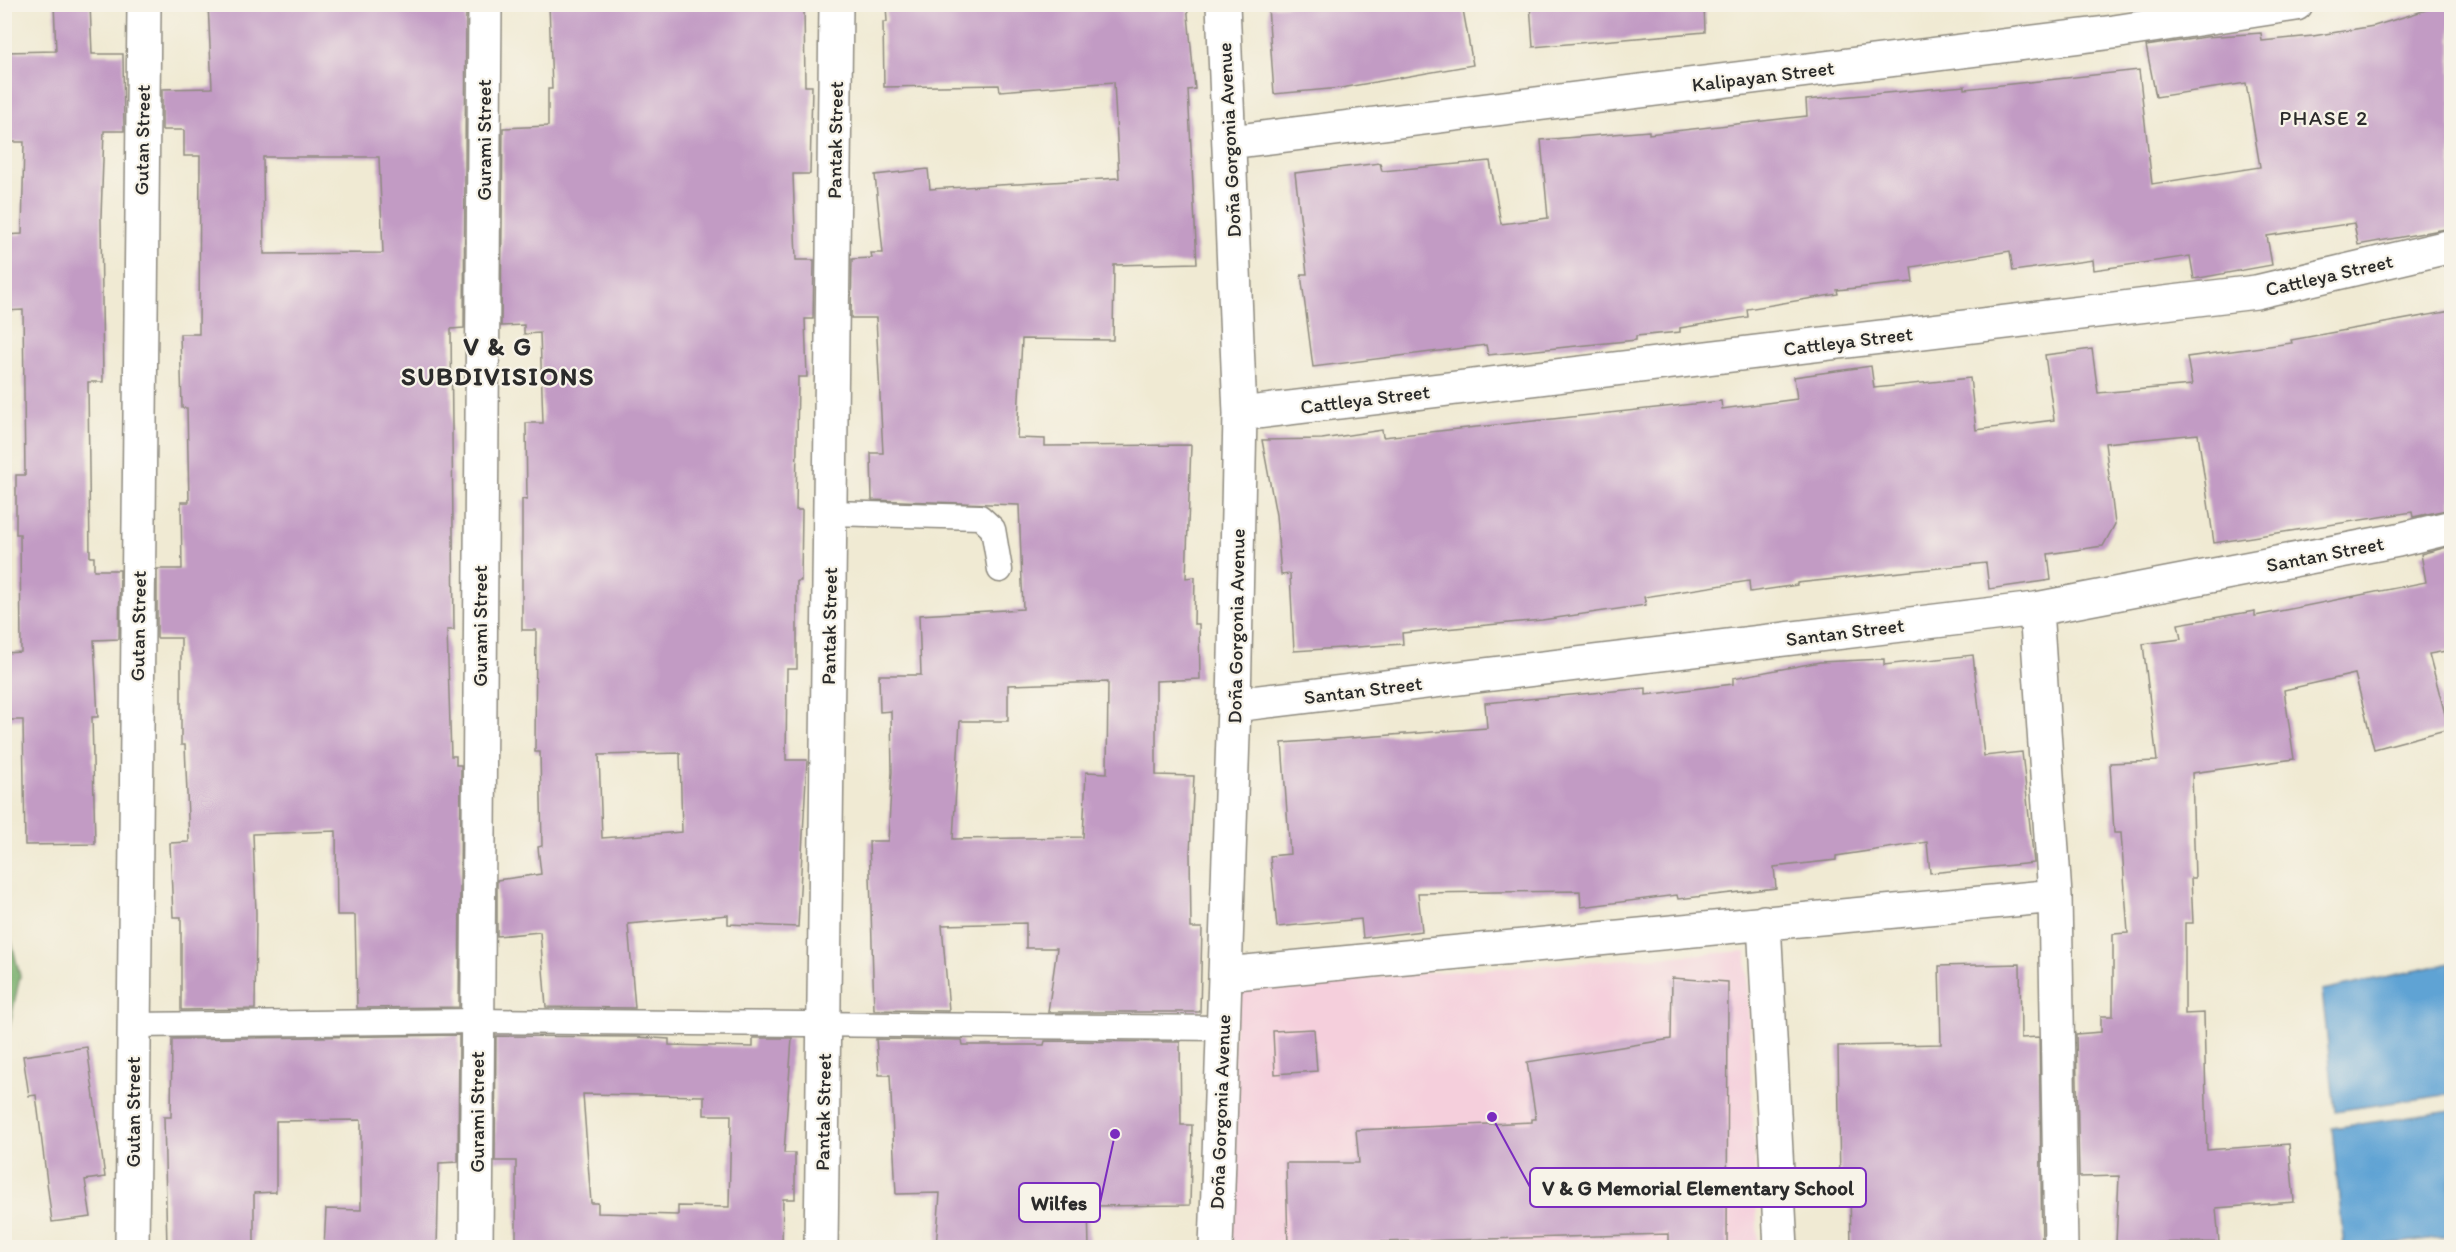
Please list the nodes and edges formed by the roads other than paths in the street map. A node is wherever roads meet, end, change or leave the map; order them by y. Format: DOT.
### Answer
graph roads {
  1 [pos="144,4"];
  2 [pos="485,4"];
  3 [pos="836,4"];
  4 [pos="1223,4"];
  5 [pos="2296,4"];
  6 [pos="1230,142"];
  7 [pos="2451,246"];
  8 [pos="1240,414"];
  9 [pos="830,513"];
  10 [pos="2451,527"];
  11 [pos="1000,570"];
  12 [pos="2036,609"];
  13 [pos="1234,705"];
  14 [pos="2055,896"];
  15 [pos="1764,922"];
  16 [pos="1225,974"];
  17 [pos="477,1021"];
  18 [pos="824,1024"];
  19 [pos="134,1025"];
  20 [pos="1221,1028"];
  21 [pos="132,1248"];
  22 [pos="476,1248"];
  23 [pos="821,1248"];
  24 [pos="1216,1248"];
  25 [pos="1781,1248"];
  26 [pos="2061,1248"];
  1 -- 19 [label="street, Gutan Street"];
  2 -- 17 [label="street, Gurami Street"];
  3 -- 9 [label="street, Pantak Street"];
  4 -- 6 [label="street, Doña Gorgonia Avenue"];
  5 -- 6 [label="street, Kalipayan Street"];
  6 -- 8 [label="street, Doña Gorgonia Avenue"];
  7 -- 8 [label="street, Cattleya Street"];
  8 -- 13 [label="street, Doña Gorgonia Avenue"];
  9 -- 11 [label="lane"];
  9 -- 18 [label="street, Pantak Street"];
  10 -- 12 [label="street, Santan Street"];
  12 -- 13 [label="street, Santan Street"];
  12 -- 14 [label="street"];
  13 -- 16 [label="street, Doña Gorgonia Avenue"];
  14 -- 15 [label="street"];
  14 -- 26 [label="street"];
  15 -- 16 [label="street"];
  15 -- 25 [label="street"];
  16 -- 20 [label="street, Doña Gorgonia Avenue"];
  17 -- 18 [label="lane"];
  17 -- 19 [label="lane"];
  17 -- 22 [label="street, Gurami Street"];
  18 -- 20 [label="lane"];
  18 -- 23 [label="street, Pantak Street"];
  19 -- 21 [label="street, Gutan Street"];
  20 -- 24 [label="street, Doña Gorgonia Avenue"];
}
